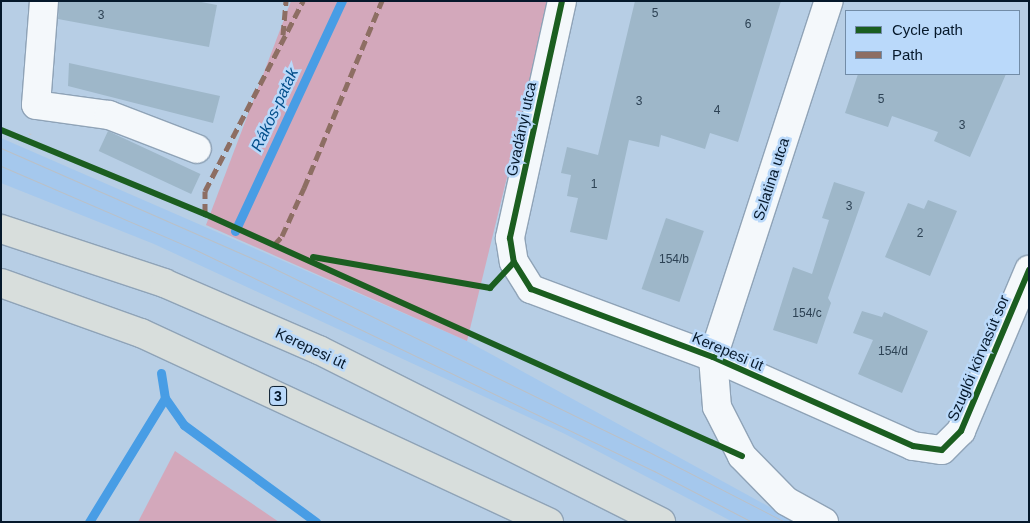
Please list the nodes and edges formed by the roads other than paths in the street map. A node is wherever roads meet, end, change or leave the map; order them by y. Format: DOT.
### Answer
graph roads {
  1 [pos="44,1"];
  2 [pos="562,1"];
  3 [pos="829,1"];
  4 [pos="197,149"];
  5 [pos="1,229"];
  6 [pos="514,262"];
  7 [pos="1029,270"];
  8 [pos="1,283"];
  9 [pos="713,357"];
  10 [pos="942,450"];
  11 [pos="549,522"];
  12 [pos="661,522"];
  13 [pos="824,522"];
  1 -- 4 [label="street"];
  2 -- 6 [label="street, Gvadányi utca"];
  3 -- 9 [label="street, Szlatina utca"];
  5 -- 12 [label="main road, Kerepesi út"];
  6 -- 9 [label="street, Kerepesi út"];
  7 -- 10 [label="street, Szuglói körvasút sor"];
  8 -- 11 [label="main road, 3"];
  9 -- 10 [label="street, Kerepesi út"];
  9 -- 13 [label="street"];
}
